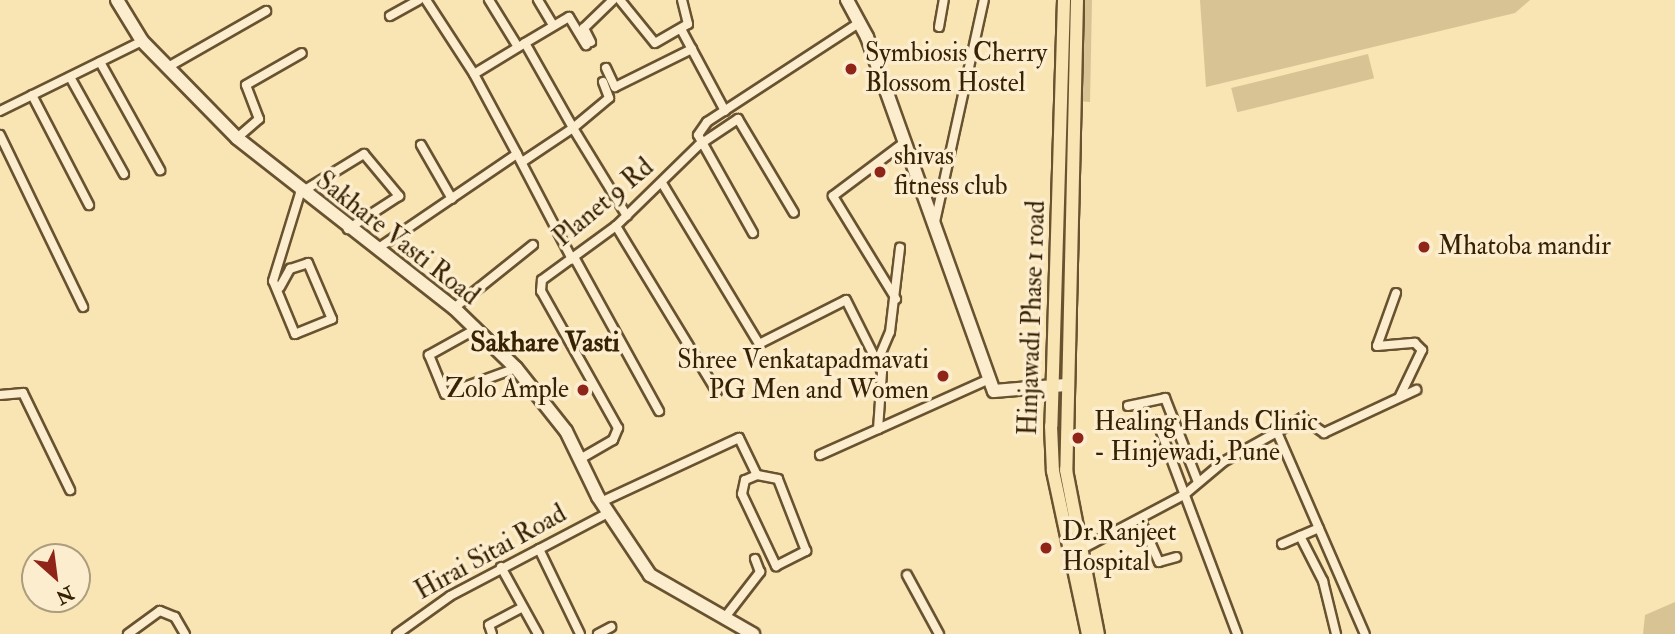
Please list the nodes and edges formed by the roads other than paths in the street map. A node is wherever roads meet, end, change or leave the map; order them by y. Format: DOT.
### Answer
graph roads {
  1 [pos="118,0"];
  2 [pos="419,0"];
  3 [pos="426,0"];
  4 [pos="489,0"];
  5 [pos="538,0"];
  6 [pos="613,0"];
  7 [pos="620,0"];
  8 [pos="682,0"];
  9 [pos="847,0"];
  10 [pos="944,0"];
  11 [pos="984,0"];
  12 [pos="1064,0"];
  13 [pos="1077,0"];
  14 [pos="266,11"];
  15 [pos="390,16"];
  16 [pos="859,23"];
  17 [pos="553,25"];
  18 [pos="939,27"];
  19 [pos="681,29"];
  20 [pos="142,41"];
  21 [pos="522,45"];
  22 [pos="692,49"];
  23 [pos="302,53"];
  24 [pos="100,62"];
  25 [pos="167,67"];
  26 [pos="606,68"];
  27 [pos="474,74"];
  28 [pos="71,77"];
  29 [pos="603,82"];
  30 [pos="32,96"];
  31 [pos="0,111"];
  32 [pos="725,111"];
  33 [pos="714,117"];
  34 [pos="573,128"];
  35 [pos="719,130"];
  36 [pos="0,135"];
  37 [pos="237,138"];
  38 [pos="905,142"];
  39 [pos="421,145"];
  40 [pos="699,145"];
  41 [pos="519,158"];
  42 [pos="160,170"];
  43 [pos="124,174"];
  44 [pos="662,183"];
  45 [pos="300,193"];
  46 [pos="452,198"];
  47 [pos="89,205"];
  48 [pos="794,213"];
  49 [pos="627,216"];
  50 [pos="935,222"];
  51 [pos="616,226"];
  52 [pos="348,229"];
  53 [pos="753,233"];
  54 [pos="533,245"];
  55 [pos="901,248"];
  56 [pos="376,250"];
  57 [pos="573,258"];
  58 [pos="280,287"];
  59 [pos="1396,293"];
  60 [pos="896,299"];
  61 [pos="83,307"];
  62 [pos="454,308"];
  63 [pos="476,329"];
  64 [pos="878,360"];
  65 [pos="516,368"];
  66 [pos="989,380"];
  67 [pos="1066,385"];
  68 [pos="1051,386"];
  69 [pos="1416,390"];
  70 [pos="717,392"];
  71 [pos="0,396"];
  72 [pos="1398,398"];
  73 [pos="1128,406"];
  74 [pos="659,411"];
  75 [pos="1157,421"];
  76 [pos="878,429"];
  77 [pos="1277,432"];
  78 [pos="820,455"];
  79 [pos="580,459"];
  80 [pos="757,475"];
  81 [pos="1198,482"];
  82 [pos="70,490"];
  83 [pos="1184,495"];
  84 [pos="605,508"];
  85 [pos="1140,519"];
  86 [pos="1319,528"];
  87 [pos="1300,536"];
  88 [pos="1282,544"];
  89 [pos="539,549"];
  90 [pos="1083,549"];
  91 [pos="1068,553"];
  92 [pos="1176,557"];
  93 [pos="755,559"];
  94 [pos="501,567"];
  95 [pos="907,575"];
  96 [pos="523,607"];
  97 [pos="726,617"];
  98 [pos="611,627"];
  99 [pos="128,634"];
  100 [pos="185,634"];
  101 [pos="397,634"];
  102 [pos="492,634"];
  103 [pos="538,634"];
  104 [pos="580,634"];
  105 [pos="598,634"];
  106 [pos="753,634"];
  107 [pos="939,634"];
  108 [pos="1088,634"];
  109 [pos="1098,634"];
  110 [pos="1237,634"];
  111 [pos="1336,634"];
  112 [pos="1365,634"];
  1 -- 20 [label="street, Sakhare Vasti Road"];
  2 -- 15 [label="street"];
  3 -- 27 [label="street"];
  4 -- 21 [label="street"];
  5 -- 17 [label="street"];
  6 -- 17 [label="street"];
  7 -- 19 [label="street"];
  8 -- 19 [label="street"];
  9 -- 16 [label="street"];
  10 -- 18 [label="street"];
  11 -- 50 [label="street"];
  12 -- 68 [label="main road, Hinjawadi Phase 1 road"];
  13 -- 67 [label="main road, Hinjawadi Phase 1 road"];
  14 -- 25 [label="street"];
  16 -- 32 [label="street"];
  16 -- 38 [label="street"];
  17 -- 21 [label="street"];
  19 -- 22 [label="street"];
  20 -- 24 [label="street"];
  20 -- 25 [label="street, Sakhare Vasti Road"];
  21 -- 27 [label="street"];
  21 -- 34 [label="street"];
  22 -- 26 [label="street"];
  22 -- 32 [label="street"];
  23 -- 37 [label="street"];
  24 -- 28 [label="street"];
  24 -- 42 [label="street"];
  25 -- 37 [label="street, Sakhare Vasti Road"];
  27 -- 41 [label="street"];
  28 -- 30 [label="street"];
  28 -- 43 [label="street"];
  29 -- 34 [label="street"];
  30 -- 31 [label="street"];
  30 -- 47 [label="street"];
  32 -- 33 [label="street"];
  33 -- 35 [label="street"];
  33 -- 40 [label="street, Planet 9 Rd"];
  34 -- 41 [label="street"];
  34 -- 49 [label="street"];
  35 -- 40 [label="street"];
  35 -- 48 [label="street"];
  36 -- 61 [label="street"];
  37 -- 45 [label="street, Sakhare Vasti Road"];
  38 -- 50 [label="street"];
  38 -- 60 [label="street"];
  39 -- 46 [label="street"];
  40 -- 44 [label="street, Planet 9 Rd"];
  40 -- 53 [label="street"];
  41 -- 46 [label="street"];
  41 -- 57 [label="street"];
  44 -- 49 [label="street, Planet 9 Rd"];
  44 -- 64 [label="street"];
  45 -- 52 [label="street, Sakhare Vasti Road"];
  45 -- 52 [label="street"];
  45 -- 58 [label="street"];
  46 -- 56 [label="street"];
  49 -- 51 [label="street, Planet 9 Rd"];
  50 -- 66 [label="street"];
  51 -- 57 [label="street, Planet 9 Rd"];
  51 -- 70 [label="street"];
  52 -- 56 [label="street, Sakhare Vasti Road"];
  54 -- 62 [label="street"];
  55 -- 60 [label="street"];
  56 -- 62 [label="street, Sakhare Vasti Road"];
  57 -- 74 [label="street"];
  57 -- 79 [label="street, Planet 9 Rd"];
  58 -- 58 [label="street"];
  59 -- 72 [label="street"];
  60 -- 64 [label="street"];
  62 -- 63 [label="street, Sakhare Vasti Road"];
  63 -- 65 [label="street, Sakhare Vasti Road"];
  63 -- 65 [label="street"];
  64 -- 76 [label="street"];
  65 -- 79 [label="street, Sakhare Vasti Road"];
  66 -- 68 [label="street"];
  66 -- 76 [label="street"];
  67 -- 68 [label="street"];
  67 -- 90 [label="main road, Hinjawadi Phase 1 road"];
  68 -- 91 [label="main road, Hinjawadi Phase 1 road"];
  69 -- 72 [label="street"];
  71 -- 82 [label="street"];
  72 -- 77 [label="street"];
  73 -- 81 [label="street"];
  75 -- 83 [label="street"];
  76 -- 78 [label="street"];
  77 -- 81 [label="street"];
  77 -- 86 [label="street"];
  79 -- 84 [label="street, Sakhare Vasti Road"];
  80 -- 80 [label="street"];
  80 -- 84 [label="street, Hirai Sitai Road"];
  81 -- 83 [label="street"];
  83 -- 85 [label="street"];
  83 -- 110 [label="street"];
  84 -- 89 [label="street, Hirai Sitai Road"];
  84 -- 97 [label="street, Sakhare Vasti Road"];
  85 -- 90 [label="street"];
  85 -- 92 [label="street"];
  86 -- 87 [label="street"];
  86 -- 112 [label="street"];
  87 -- 88 [label="street"];
  87 -- 111 [label="street"];
  89 -- 94 [label="street, Hirai Sitai Road"];
  89 -- 104 [label="street"];
  90 -- 91 [label="street"];
  90 -- 109 [label="main road, Hinjawadi Phase 1 road"];
  91 -- 108 [label="main road, Hinjawadi Phase 1 road"];
  93 -- 97 [label="street"];
  94 -- 96 [label="street"];
  94 -- 101 [label="street, Hirai Sitai Road"];
  95 -- 107 [label="street"];
  96 -- 102 [label="street"];
  96 -- 103 [label="street"];
  97 -- 106 [label="street, Sakhare Vasti Road"];
  98 -- 105 [label="street"];
  99 -- 100 [label="street"];
}
